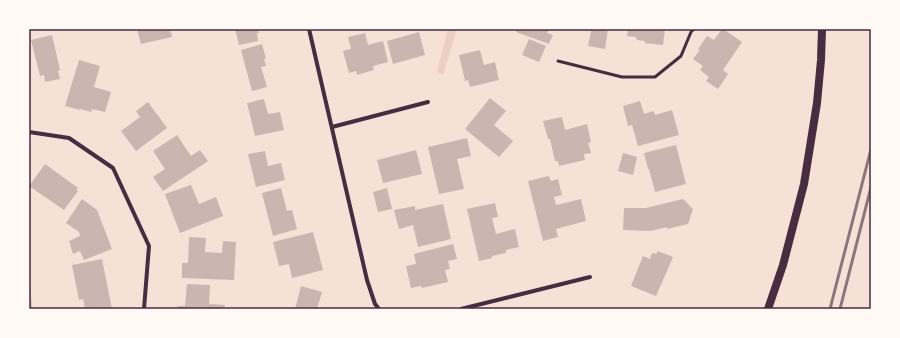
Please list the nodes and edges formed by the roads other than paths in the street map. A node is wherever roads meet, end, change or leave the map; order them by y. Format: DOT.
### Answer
graph roads {
  1 [pos="309,29"];
  2 [pos="694,29"];
  3 [pos="822,29"];
  4 [pos="558,61"];
  5 [pos="428,102"];
  6 [pos="332,128"];
  7 [pos="29,132"];
  8 [pos="590,277"];
  9 [pos="144,309"];
  10 [pos="379,309"];
  11 [pos="461,309"];
  12 [pos="768,309"];
  1 -- 6 [label="street"];
  2 -- 4 [label="lane"];
  3 -- 12 [label="main road"];
  5 -- 6 [label="street"];
  6 -- 10 [label="street"];
  7 -- 9 [label="street"];
  8 -- 11 [label="street"];
}
